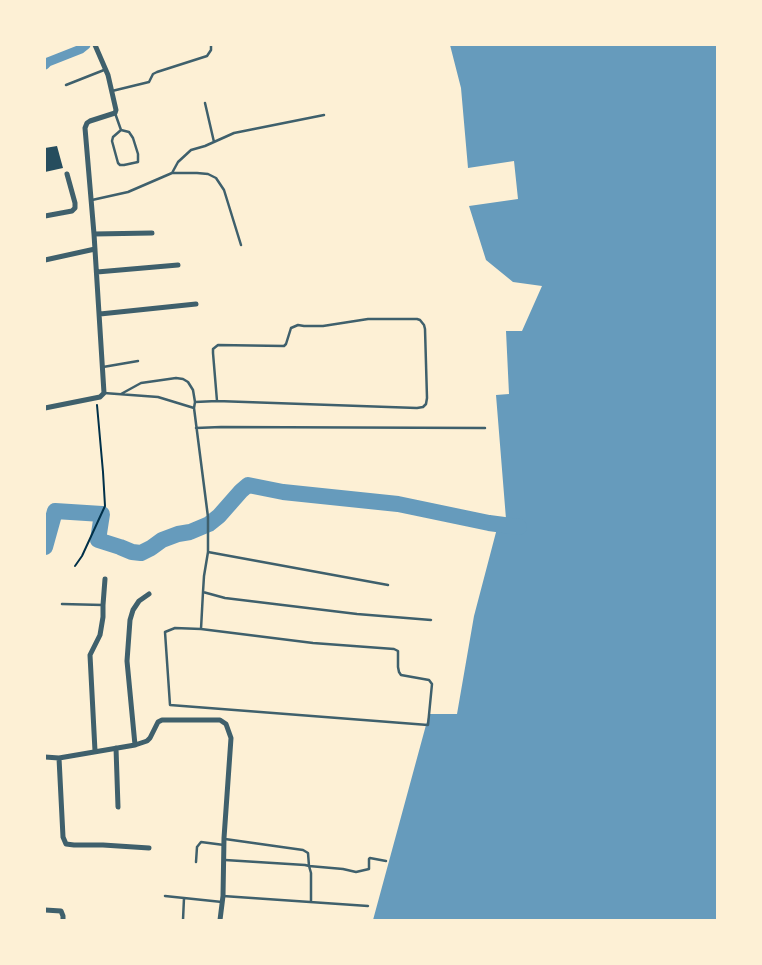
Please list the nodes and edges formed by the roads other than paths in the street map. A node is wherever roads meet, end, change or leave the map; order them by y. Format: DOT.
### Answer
graph roads {
  1 [pos="96,45"];
  2 [pos="211,45"];
  3 [pos="106,70"];
  4 [pos="66,84"];
  5 [pos="112,91"];
  6 [pos="205,103"];
  7 [pos="115,114"];
  8 [pos="324,114"];
  9 [pos="121,130"];
  10 [pos="214,142"];
  11 [pos="172,173"];
  12 [pos="67,174"];
  13 [pos="92,200"];
  14 [pos="45,216"];
  15 [pos="152,233"];
  16 [pos="94,234"];
  17 [pos="241,245"];
  18 [pos="95,249"];
  19 [pos="45,260"];
  20 [pos="178,265"];
  21 [pos="97,272"];
  22 [pos="196,304"];
  23 [pos="100,314"];
  24 [pos="138,361"];
  25 [pos="103,367"];
  26 [pos="104,393"];
  27 [pos="121,394"];
  28 [pos="217,401"];
  29 [pos="195,402"];
  30 [pos="45,408"];
  31 [pos="194,408"];
  32 [pos="196,428"];
  33 [pos="485,428"];
  34 [pos="208,552"];
  35 [pos="105,579"];
  36 [pos="388,585"];
  37 [pos="203,592"];
  38 [pos="149,594"];
  39 [pos="62,604"];
  40 [pos="103,604"];
  41 [pos="431,620"];
  42 [pos="201,629"];
  43 [pos="134,745"];
  44 [pos="116,748"];
  45 [pos="95,751"];
  46 [pos="45,757"];
  47 [pos="59,758"];
  48 [pos="118,807"];
  49 [pos="224,838"];
  50 [pos="224,845"];
  51 [pos="149,848"];
  52 [pos="224,860"];
  53 [pos="386,861"];
  54 [pos="196,862"];
  55 [pos="309,866"];
  56 [pos="164,896"];
  57 [pos="223,896"];
  58 [pos="184,898"];
  59 [pos="222,902"];
  60 [pos="311,902"];
  61 [pos="368,906"];
  62 [pos="45,910"];
  63 [pos="63,920"];
  64 [pos="183,920"];
  65 [pos="220,920"];
  1 -- 3 [label="street"];
  2 -- 5 [label="lane"];
  3 -- 4 [label="lane"];
  3 -- 5 [label="street"];
  5 -- 7 [label="street"];
  6 -- 10 [label="lane"];
  7 -- 9 [label="lane"];
  7 -- 13 [label="street"];
  8 -- 10 [label="lane"];
  9 -- 9 [label="lane"];
  10 -- 11 [label="lane"];
  11 -- 13 [label="lane"];
  11 -- 17 [label="lane"];
  12 -- 14 [label="street"];
  13 -- 16 [label="street"];
  15 -- 16 [label="street"];
  16 -- 18 [label="street"];
  18 -- 19 [label="street"];
  18 -- 21 [label="street"];
  20 -- 21 [label="street"];
  21 -- 23 [label="street"];
  22 -- 23 [label="street"];
  23 -- 25 [label="street"];
  24 -- 25 [label="lane"];
  25 -- 26 [label="street"];
  26 -- 27 [label="lane"];
  26 -- 30 [label="street"];
  27 -- 29 [label="lane"];
  27 -- 31 [label="lane"];
  28 -- 28 [label="lane"];
  28 -- 29 [label="lane"];
  29 -- 31 [label="lane"];
  31 -- 32 [label="lane"];
  32 -- 33 [label="lane"];
  32 -- 34 [label="lane"];
  34 -- 36 [label="lane"];
  34 -- 37 [label="lane"];
  35 -- 40 [label="street"];
  37 -- 41 [label="lane"];
  37 -- 42 [label="lane"];
  38 -- 43 [label="street"];
  39 -- 40 [label="lane"];
  40 -- 45 [label="street"];
  42 -- 42 [label="lane"];
  43 -- 44 [label="street"];
  43 -- 49 [label="street"];
  44 -- 45 [label="street"];
  44 -- 48 [label="street"];
  45 -- 47 [label="street"];
  46 -- 47 [label="street"];
  47 -- 51 [label="street"];
  49 -- 50 [label="street"];
  49 -- 55 [label="lane"];
  50 -- 52 [label="street"];
  50 -- 54 [label="lane"];
  52 -- 55 [label="lane"];
  52 -- 57 [label="street"];
  53 -- 55 [label="lane"];
  55 -- 60 [label="lane"];
  56 -- 58 [label="lane"];
  57 -- 59 [label="street"];
  57 -- 60 [label="lane"];
  58 -- 59 [label="lane"];
  58 -- 64 [label="lane"];
  59 -- 65 [label="street"];
  60 -- 61 [label="lane"];
  62 -- 63 [label="street"];
}
